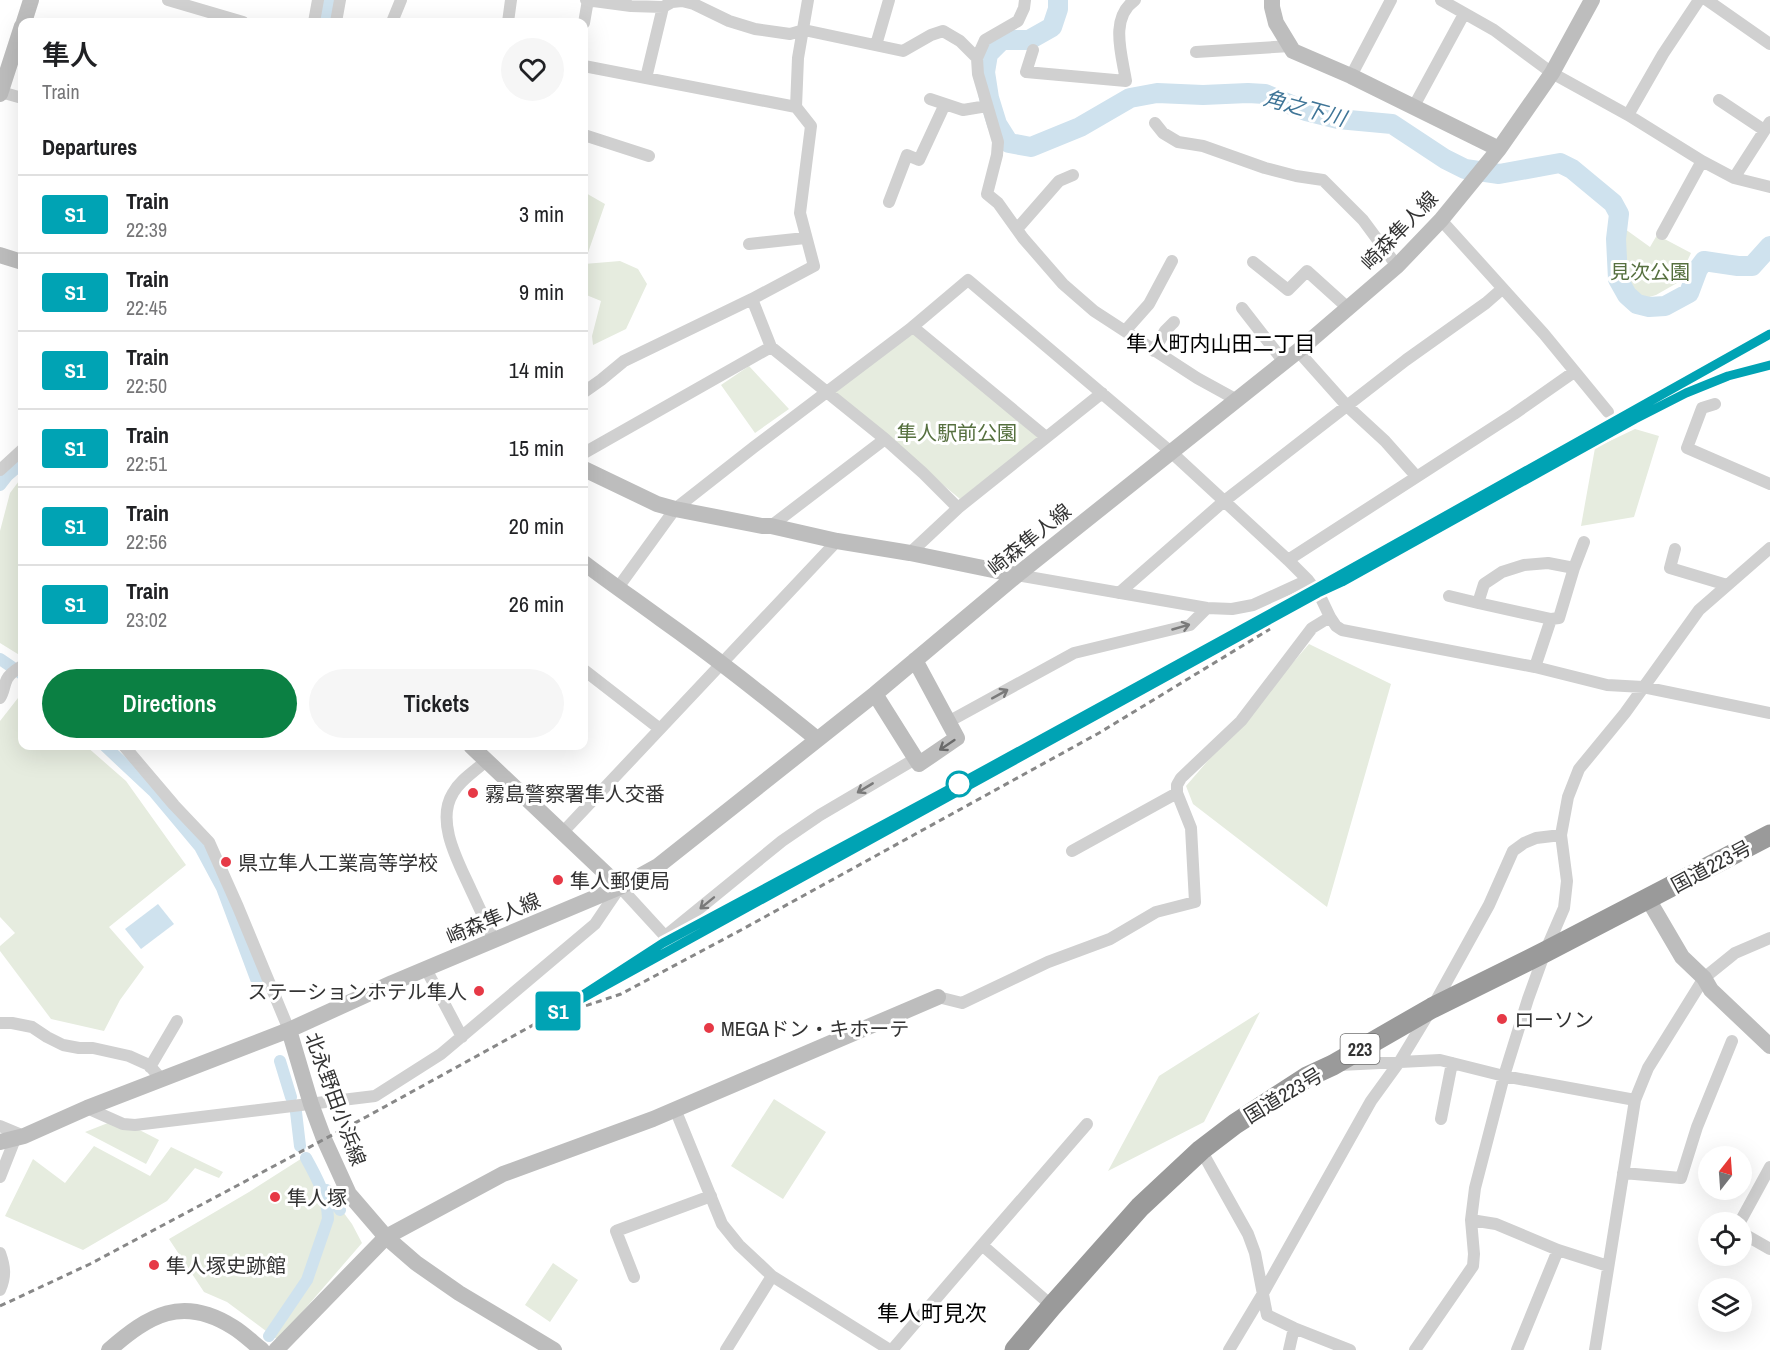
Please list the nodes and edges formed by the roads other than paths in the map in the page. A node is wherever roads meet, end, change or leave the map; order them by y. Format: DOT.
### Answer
graph roads {
  1 [pos="31,0"];
  2 [pos="168,0"];
  3 [pos="318,0"];
  4 [pos="340,0"];
  5 [pos="401,0"];
  6 [pos="511,0"];
  7 [pos="587,0"];
  8 [pos="808,0"];
  9 [pos="889,0"];
  10 [pos="1025,0"];
  11 [pos="1135,0"];
  12 [pos="1272,0"];
  13 [pos="1391,0"];
  14 [pos="1441,0"];
  15 [pos="1592,0"];
  16 [pos="1699,0"];
  17 [pos="1707,0"];
  18 [pos="695,2"];
  19 [pos="663,7"];
  20 [pos="1464,14"];
  21 [pos="25,18"];
  22 [pos="229,18"];
  23 [pos="315,18"];
  24 [pos="337,18"];
  25 [pos="394,18"];
  26 [pos="509,18"];
  27 [pos="585,18"];
  28 [pos="804,30"];
  29 [pos="18,39"];
  30 [pos="1770,44"];
  31 [pos="876,45"];
  32 [pos="1290,46"];
  33 [pos="1033,50"];
  34 [pos="1196,52"];
  35 [pos="977,58"];
  36 [pos="588,67"];
  37 [pos="1552,73"];
  38 [pos="1351,76"];
  39 [pos="646,78"];
  40 [pos="0,93"];
  41 [pos="18,97"];
  42 [pos="930,99"];
  43 [pos="1719,100"];
  44 [pos="945,104"];
  45 [pos="987,106"];
  46 [pos="1414,106"];
  47 [pos="796,107"];
  48 [pos="1628,115"];
  49 [pos="1155,123"];
  50 [pos="1767,126"];
  51 [pos="588,136"];
  52 [pos="1499,149"];
  53 [pos="649,156"];
  54 [pos="1702,161"];
  55 [pos="1073,175"];
  56 [pos="1734,178"];
  57 [pos="1770,187"];
  58 [pos="889,202"];
  59 [pos="1441,220"];
  60 [pos="1017,229"];
  61 [pos="1662,234"];
  62 [pos="806,238"];
  63 [pos="749,244"];
  64 [pos="0,255"];
  65 [pos="18,261"];
  66 [pos="1172,261"];
  67 [pos="1253,262"];
  68 [pos="1397,266"];
  69 [pos="1502,289"];
  70 [pos="752,299"];
  71 [pos="1242,308"];
  72 [pos="1348,308"];
  73 [pos="1174,322"];
  74 [pos="913,327"];
  75 [pos="1125,331"];
  76 [pos="771,347"];
  77 [pos="1154,351"];
  78 [pos="1298,351"];
  79 [pos="1284,362"];
  80 [pos="1574,372"];
  81 [pos="588,389"];
  82 [pos="826,392"];
  83 [pos="1102,393"];
  84 [pos="1237,400"];
  85 [pos="1715,404"];
  86 [pos="1347,406"];
  87 [pos="1608,412"];
  88 [pos="1047,437"];
  89 [pos="885,440"];
  90 [pos="588,451"];
  91 [pos="1171,452"];
  92 [pos="18,454"];
  93 [pos="0,471"];
  94 [pos="588,471"];
  95 [pos="1416,476"];
  96 [pos="1770,484"];
  97 [pos="1223,501"];
  98 [pos="958,508"];
  99 [pos="675,509"];
  100 [pos="771,526"];
  101 [pos="837,541"];
  102 [pos="1584,542"];
  103 [pos="1770,548"];
  104 [pos="1676,549"];
  105 [pos="910,553"];
  106 [pos="1288,560"];
  107 [pos="588,566"];
  108 [pos="1574,568"];
  109 [pos="1017,575"];
  110 [pos="1308,580"];
  111 [pos="1727,585"];
  112 [pos="617,589"];
  113 [pos="1119,593"];
  114 [pos="1449,596"];
  115 [pos="1478,603"];
  116 [pos="1207,608"];
  117 [pos="1330,617"];
  118 [pos="1551,619"];
  119 [pos="915,660"];
  120 [pos="722,664"];
  121 [pos="18,668"];
  122 [pos="1535,668"];
  123 [pos="588,673"];
  124 [pos="3,677"];
  125 [pos="1643,687"];
  126 [pos="875,694"];
  127 [pos="0,698"];
  128 [pos="1770,713"];
  129 [pos="948,722"];
  130 [pos="660,729"];
  131 [pos="817,739"];
  132 [pos="127,750"];
  133 [pos="475,750"];
  134 [pos="915,759"];
  135 [pos="486,761"];
  136 [pos="1177,793"];
  137 [pos="562,833"];
  138 [pos="1562,835"];
  139 [pos="1770,836"];
  140 [pos="1072,851"];
  141 [pos="620,887"];
  142 [pos="1648,899"];
  143 [pos="1770,938"];
  144 [pos="494,941"];
  145 [pos="1545,952"];
  146 [pos="426,969"];
  147 [pos="1704,978"];
  148 [pos="938,996"];
  149 [pos="1432,1008"];
  150 [pos="177,1021"];
  151 [pos="0,1023"];
  152 [pos="288,1030"];
  153 [pos="462,1036"];
  154 [pos="1732,1041"];
  155 [pos="1770,1046"];
  156 [pos="1400,1061"];
  157 [pos="1452,1063"];
  158 [pos="1333,1065"];
  159 [pos="150,1066"];
  160 [pos="1504,1076"];
  161 [pos="162,1080"];
  162 [pos="1635,1100"];
  163 [pos="311,1104"];
  164 [pos="87,1108"];
  165 [pos="675,1109"];
  166 [pos="1441,1119"];
  167 [pos="1088,1124"];
  168 [pos="0,1126"];
  169 [pos="13,1139"];
  170 [pos="1202,1150"];
  171 [pos="1770,1167"];
  172 [pos="1623,1173"];
  173 [pos="0,1177"];
  174 [pos="711,1196"];
  175 [pos="1745,1212"];
  176 [pos="1471,1220"];
  177 [pos="386,1237"];
  178 [pos="1752,1239"];
  179 [pos="982,1245"];
  180 [pos="1770,1249"];
  181 [pos="1558,1251"];
  182 [pos="0,1253"];
  183 [pos="1608,1266"];
  184 [pos="772,1276"];
  185 [pos="634,1277"];
  186 [pos="0,1290"];
  187 [pos="1262,1295"];
  188 [pos="1052,1306"];
  189 [pos="1294,1328"];
  190 [pos="109,1350"];
  191 [pos="262,1350"];
  192 [pos="276,1350"];
  193 [pos="554,1350"];
  194 [pos="726,1350"];
  195 [pos="891,1350"];
  196 [pos="1015,1350"];
  197 [pos="1229,1350"];
  198 [pos="1289,1350"];
  199 [pos="1350,1350"];
  200 [pos="1414,1350"];
  201 [pos="1516,1350"];
  202 [pos="1594,1350"];
  1 -- 21 [label="main road"];
  2 -- 22 [label="street"];
  3 -- 23 [label="street"];
  4 -- 24 [label="street"];
  5 -- 25 [label="street"];
  6 -- 26 [label="street"];
  7 -- 19 [label="street"];
  7 -- 27 [label="street"];
  8 -- 28 [label="street"];
  9 -- 31 [label="street"];
  10 -- 35 [label="street"];
  11 -- 33 [label="street"];
  12 -- 32 [label="main road"];
  13 -- 38 [label="street"];
  14 -- 20 [label="street"];
  15 -- 37 [label="main road, 崎森隼人線"];
  16 -- 48 [label="street"];
  17 -- 30 [label="street"];
  18 -- 19 [label="street"];
  18 -- 28 [label="street"];
  19 -- 39 [label="street"];
  20 -- 37 [label="street"];
  20 -- 46 [label="street"];
  28 -- 31 [label="street"];
  28 -- 47 [label="street"];
  29 -- 40 [label="main road"];
  31 -- 35 [label="street"];
  32 -- 34 [label="street"];
  32 -- 38 [label="main road"];
  35 -- 45 [label="street"];
  36 -- 39 [label="street"];
  37 -- 48 [label="street"];
  37 -- 52 [label="main road, 崎森隼人線"];
  38 -- 46 [label="main road"];
  39 -- 47 [label="street"];
  40 -- 41 [label="street"];
  42 -- 44 [label="street"];
  43 -- 50 [label="street"];
  44 -- 45 [label="street"];
  44 -- 58 [label="street"];
  45 -- 60 [label="street"];
  46 -- 52 [label="main road"];
  47 -- 62 [label="street"];
  48 -- 54 [label="street"];
  49 -- 68 [label="street"];
  50 -- 56 [label="street"];
  51 -- 53 [label="street"];
  52 -- 59 [label="main road, 崎森隼人線"];
  54 -- 56 [label="street"];
  54 -- 61 [label="street"];
  55 -- 60 [label="street"];
  56 -- 57 [label="street"];
  59 -- 68 [label="main road, 崎森隼人線"];
  59 -- 69 [label="street"];
  60 -- 75 [label="street"];
  62 -- 63 [label="street"];
  62 -- 70 [label="street"];
  64 -- 65 [label="main road"];
  66 -- 75 [label="street"];
  67 -- 72 [label="street"];
  68 -- 72 [label="main road, 崎森隼人線"];
  69 -- 80 [label="street"];
  69 -- 86 [label="street"];
  70 -- 76 [label="street"];
  70 -- 81 [label="street"];
  71 -- 79 [label="street"];
  72 -- 78 [label="main road, 崎森隼人線"];
  73 -- 77 [label="street"];
  74 -- 82 [label="street"];
  74 -- 83 [label="street"];
  74 -- 88 [label="street"];
  75 -- 77 [label="street"];
  76 -- 82 [label="street"];
  76 -- 90 [label="street"];
  77 -- 84 [label="street"];
  78 -- 79 [label="main road, 崎森隼人線"];
  78 -- 86 [label="street"];
  79 -- 84 [label="main road, 崎森隼人線"];
  80 -- 87 [label="street"];
  80 -- 95 [label="street"];
  82 -- 89 [label="street"];
  82 -- 99 [label="street"];
  83 -- 88 [label="street"];
  83 -- 91 [label="street"];
  84 -- 91 [label="main road, 崎森隼人線"];
  85 -- 96 [label="street"];
  86 -- 95 [label="street"];
  86 -- 97 [label="street"];
  88 -- 98 [label="street"];
  89 -- 98 [label="street"];
  89 -- 100 [label="street"];
  91 -- 97 [label="street"];
  91 -- 109 [label="main road, 崎森隼人線"];
  92 -- 93 [label="street"];
  94 -- 99 [label="main road"];
  95 -- 106 [label="street"];
  97 -- 106 [label="street"];
  97 -- 113 [label="street"];
  98 -- 105 [label="street"];
  99 -- 100 [label="main road"];
  99 -- 112 [label="street"];
  100 -- 101 [label="main road"];
  101 -- 105 [label="main road"];
  101 -- 120 [label="street"];
  102 -- 108 [label="street"];
  103 -- 111 [label="street"];
  104 -- 111 [label="street"];
  105 -- 109 [label="main road"];
  106 -- 110 [label="street"];
  107 -- 112 [label="main road"];
  108 -- 115 [label="street"];
  108 -- 118 [label="street"];
  109 -- 113 [label="street"];
  109 -- 119 [label="main road, 崎森隼人線"];
  110 -- 116 [label="street"];
  110 -- 117 [label="street"];
  111 -- 125 [label="street"];
  112 -- 120 [label="main road"];
  113 -- 116 [label="street"];
  114 -- 115 [label="street"];
  115 -- 118 [label="street"];
  129 -- 116 [label="street, one-way"];
  117 -- 122 [label="street"];
  117 -- 136 [label="street"];
  118 -- 122 [label="street"];
  119 -- 126 [label="main road, 崎森隼人線"];
  119 -- 129 [label="main road"];
  120 -- 130 [label="street"];
  120 -- 131 [label="main road"];
  121 -- 124 [label="street"];
  122 -- 125 [label="street"];
  123 -- 130 [label="street"];
  124 -- 127 [label="street"];
  125 -- 128 [label="street"];
  125 -- 138 [label="street"];
  126 -- 131 [label="main road, 崎森隼人線"];
  126 -- 134 [label="main road"];
  129 -- 134 [label="main road, one-way"];
  130 -- 137 [label="street"];
  131 -- 141 [label="main road, 崎森隼人線"];
  132 -- 152 [label="street"];
  133 -- 135 [label="main road"];
  134 -- 141 [label="street, one-way"];
  135 -- 137 [label="main road"];
  135 -- 144 [label="street"];
  136 -- 140 [label="street"];
  136 -- 148 [label="street"];
  137 -- 141 [label="main road"];
  138 -- 145 [label="street"];
  138 -- 149 [label="street"];
  139 -- 142 [label="highway, 国道223号 / 223"];
  141 -- 144 [label="main road, 崎森隼人線"];
  141 -- 153 [label="street"];
  142 -- 145 [label="highway, 国道223号 / 223"];
  142 -- 147 [label="main road"];
  143 -- 147 [label="street"];
  144 -- 146 [label="main road, 崎森隼人線"];
  145 -- 149 [label="highway, 国道223号 / 223"];
  145 -- 160 [label="street"];
  146 -- 152 [label="main road, 崎森隼人線"];
  146 -- 153 [label="street"];
  147 -- 155 [label="main road"];
  147 -- 162 [label="street"];
  148 -- 165 [label="main road"];
  149 -- 156 [label="street"];
  149 -- 158 [label="highway, 国道223号 / 223"];
  150 -- 159 [label="street"];
  151 -- 159 [label="street"];
  152 -- 161 [label="main road, 北永野田小浜線"];
  152 -- 163 [label="main road, 北永野田小浜線"];
  153 -- 163 [label="street"];
  154 -- 172 [label="street"];
  156 -- 157 [label="street"];
  156 -- 158 [label="street"];
  156 -- 187 [label="street"];
  157 -- 160 [label="street"];
  157 -- 166 [label="street"];
  158 -- 170 [label="highway, 国道223号 / 223"];
  159 -- 161 [label="street"];
  160 -- 162 [label="street"];
  160 -- 176 [label="street"];
  161 -- 164 [label="main road, 北永野田小浜線"];
  162 -- 172 [label="street"];
  163 -- 164 [label="street"];
  163 -- 177 [label="main road, 北永野田小浜線"];
  164 -- 169 [label="main road, 北永野田小浜線"];
  165 -- 174 [label="street"];
  165 -- 177 [label="main road"];
  167 -- 179 [label="street"];
  168 -- 169 [label="street"];
  169 -- 173 [label="street"];
  170 -- 187 [label="street"];
  170 -- 188 [label="highway, 国道223号 / 223"];
  171 -- 175 [label="street"];
  172 -- 183 [label="street"];
  174 -- 184 [label="street"];
  174 -- 185 [label="street"];
  176 -- 181 [label="street"];
  176 -- 200 [label="street"];
  177 -- 192 [label="main road"];
  177 -- 193 [label="main road, 北永野田小浜線"];
  178 -- 180 [label="street"];
  179 -- 188 [label="street"];
  179 -- 195 [label="street"];
  181 -- 183 [label="street"];
  181 -- 201 [label="street"];
  182 -- 186 [label="street"];
  183 -- 202 [label="street"];
  184 -- 194 [label="street"];
  184 -- 195 [label="street"];
  187 -- 189 [label="street"];
  187 -- 197 [label="street"];
  188 -- 196 [label="highway, 国道223号 / 223"];
  189 -- 198 [label="street"];
  189 -- 199 [label="street"];
  190 -- 191 [label="main road"];
}
